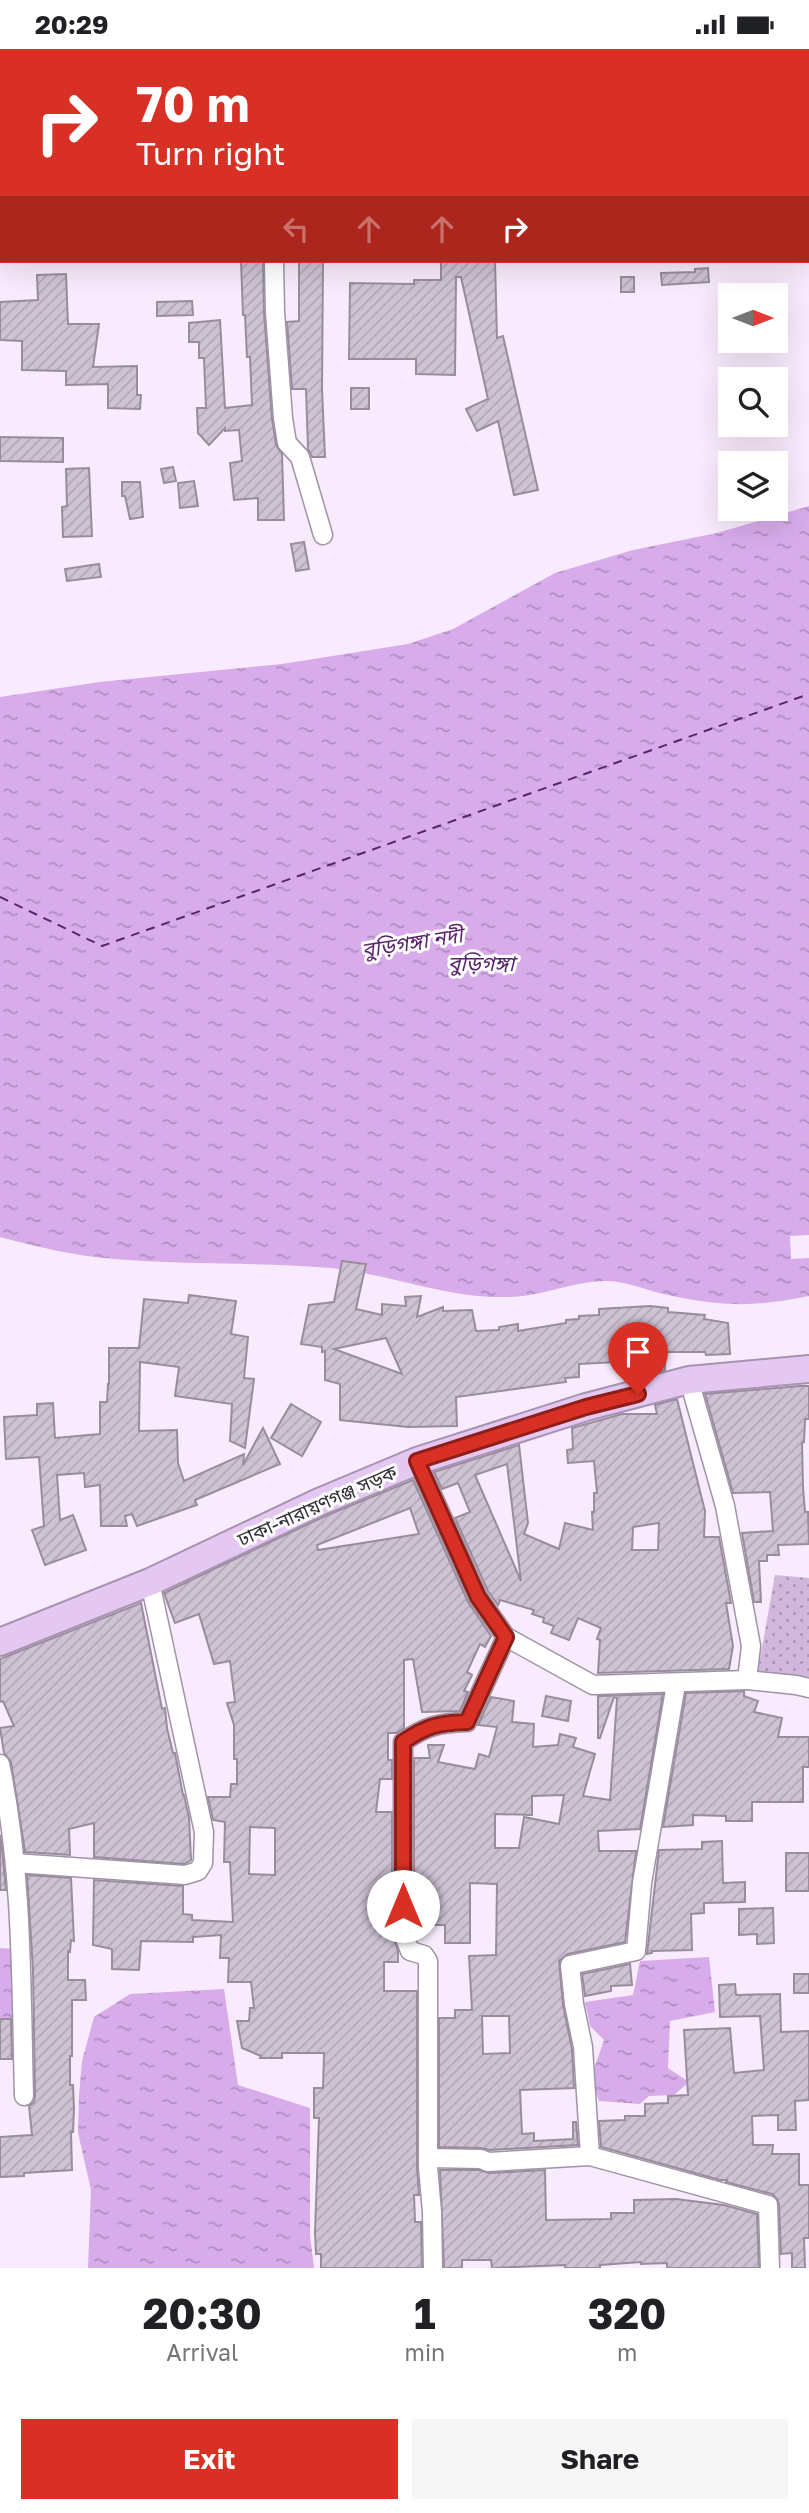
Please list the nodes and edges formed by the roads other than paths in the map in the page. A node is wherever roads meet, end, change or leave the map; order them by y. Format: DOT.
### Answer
graph roads {
  1 [pos="274,263"];
  2 [pos="323,535"];
  3 [pos="809,1369"];
  4 [pos="690,1380"];
  5 [pos="417,1461"];
  6 [pos="150,1582"];
  7 [pos="506,1637"];
  8 [pos="0,1642"];
  9 [pos="747,1680"];
  10 [pos="676,1684"];
  11 [pos="809,1688"];
  12 [pos="0,1763"];
  13 [pos="15,1863"];
  14 [pos="24,2096"];
  15 [pos="590,2156"];
  16 [pos="428,2158"];
  17 [pos="433,2268"];
  18 [pos="770,2268"];
  1 -- 2 [label="street"];
  3 -- 4 [label="highway, ঢাকা-নারায়ণগঞ্জ সড়ক"];
  4 -- 5 [label="highway, ঢাকা-নারায়ণগঞ্জ সড়ক"];
  4 -- 9 [label="street"];
  5 -- 6 [label="highway, ঢাকা-নারায়ণগঞ্জ সড়ক"];
  5 -- 7 [label="street"];
  6 -- 8 [label="highway, ঢাকা-নারায়ণগঞ্জ সড়ক"];
  6 -- 13 [label="street"];
  7 -- 10 [label="street"];
  7 -- 16 [label="street"];
  9 -- 10 [label="street"];
  9 -- 11 [label="street"];
  10 -- 15 [label="street"];
  12 -- 13 [label="street"];
  13 -- 14 [label="street"];
  15 -- 16 [label="street"];
  15 -- 18 [label="street"];
  16 -- 17 [label="street"];
}
